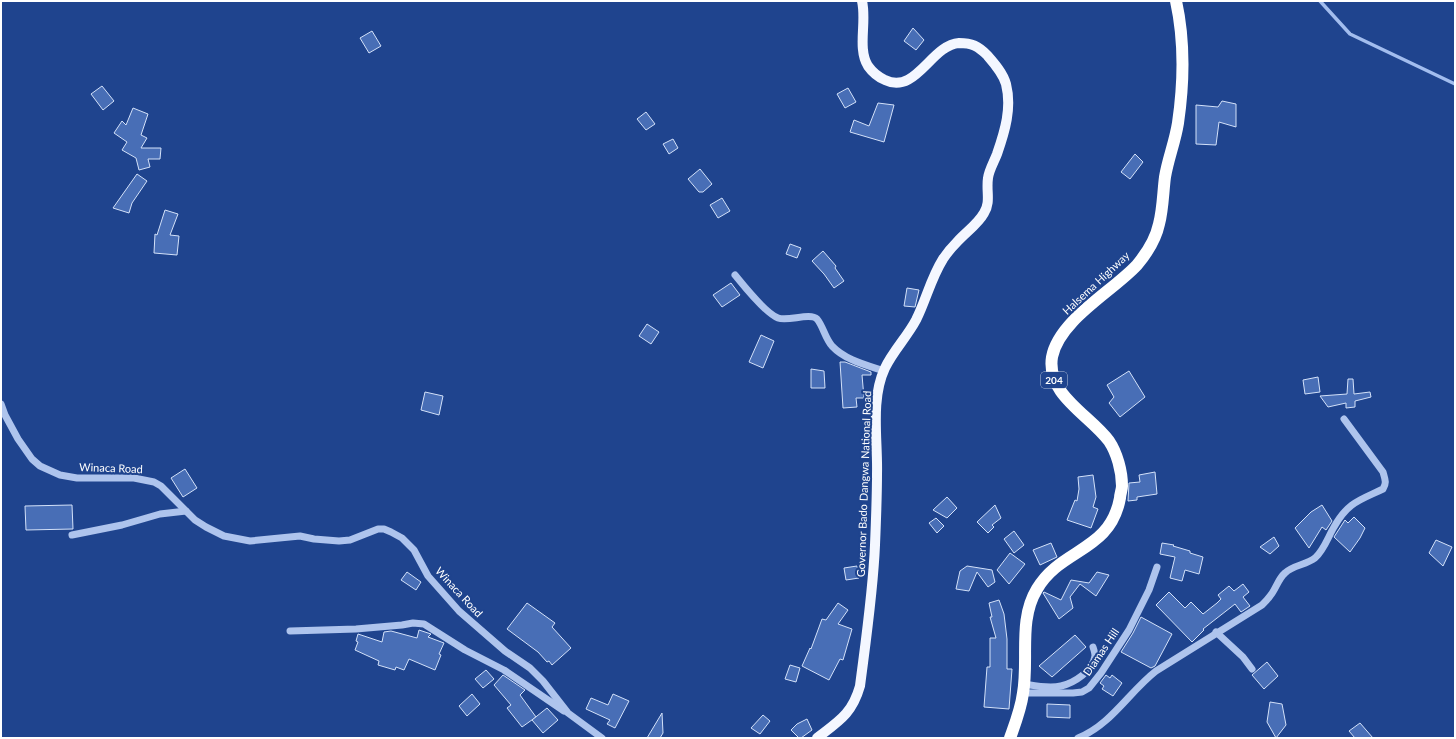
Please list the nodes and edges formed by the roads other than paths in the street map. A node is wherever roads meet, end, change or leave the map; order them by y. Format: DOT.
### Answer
graph roads {
  1 [pos="862,1"];
  2 [pos="1176,1"];
  3 [pos="734,275"];
  4 [pos="884,371"];
  5 [pos="1,404"];
  6 [pos="1344,419"];
  7 [pos="186,511"];
  8 [pos="72,535"];
  9 [pos="1157,567"];
  10 [pos="290,631"];
  11 [pos="1216,632"];
  12 [pos="1093,647"];
  13 [pos="1252,669"];
  14 [pos="1024,688"];
  15 [pos="568,713"];
  16 [pos="602,738"];
  17 [pos="817,738"];
  18 [pos="1010,738"];
  19 [pos="1078,738"];
  1 -- 4 [label="main road, Governor Bado Dangwa National Road"];
  2 -- 14 [label="highway, Halsema Highway / 204"];
  3 -- 4 [label="street"];
  4 -- 17 [label="main road, Governor Bado Dangwa National Road"];
  5 -- 7 [label="street, Winaca Road"];
  6 -- 11 [label="street"];
  7 -- 8 [label="street"];
  7 -- 15 [label="street, Winaca Road"];
  9 -- 14 [label="street, Diamas Hill"];
  10 -- 15 [label="street"];
  11 -- 13 [label="street"];
  11 -- 19 [label="street"];
  12 -- 14 [label="street"];
  14 -- 18 [label="highway, Halsema Highway / 204"];
  15 -- 16 [label="street, Winaca Road"];
}
